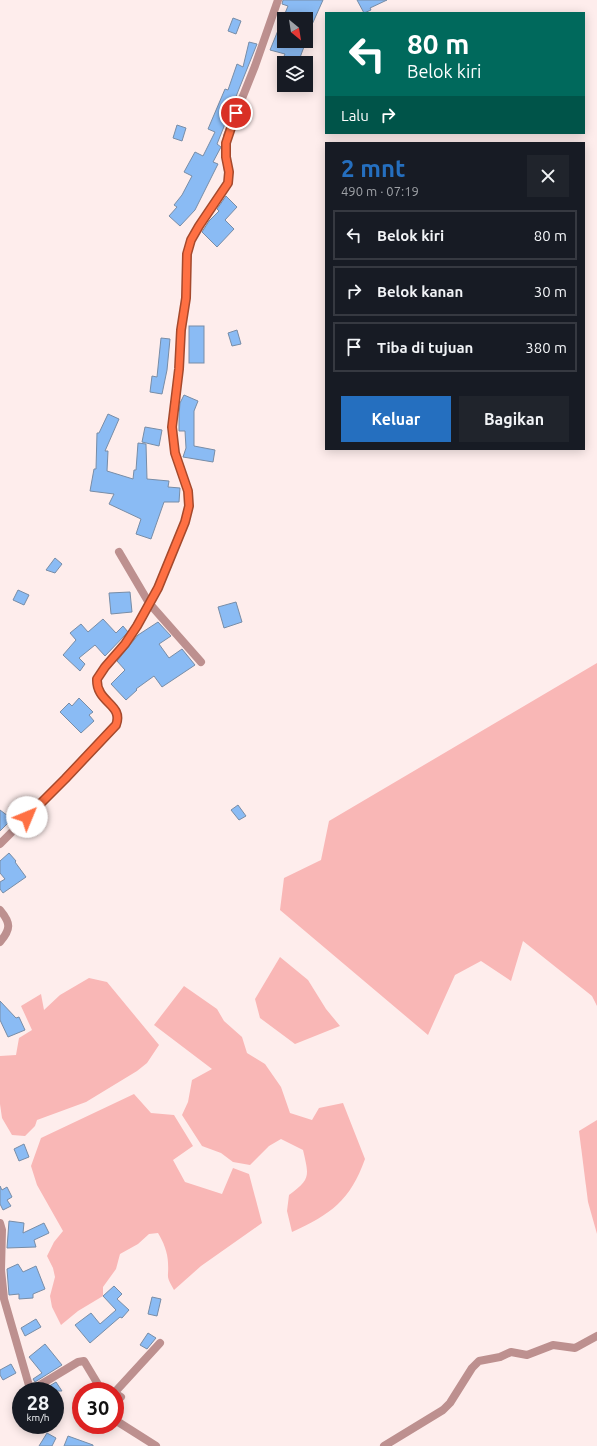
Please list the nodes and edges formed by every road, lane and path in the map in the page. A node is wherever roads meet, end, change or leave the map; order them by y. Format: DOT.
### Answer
graph roads {
  1 [pos="278,0"];
  2 [pos="119,552"];
  3 [pos="150,604"];
  4 [pos="200,662"];
  5 [pos="0,844"];
  6 [pos="0,910"];
  7 [pos="0,942"];
  8 [pos="0,1224"];
  9 [pos="597,1336"];
  10 [pos="160,1342"];
  11 [pos="97,1382"];
  12 [pos="124,1382"];
  13 [pos="124,1426"];
  14 [pos="156,1446"];
  15 [pos="384,1446"];
  1 -- 3 [label="street"];
  2 -- 3 [label="street"];
  3 -- 4 [label="street"];
  3 -- 5 [label="street"];
  6 -- 7 [label="street"];
  8 -- 11 [label="street"];
  9 -- 15 [label="street"];
  10 -- 12 [label="street"];
  13 -- 14 [label="street"];
}
